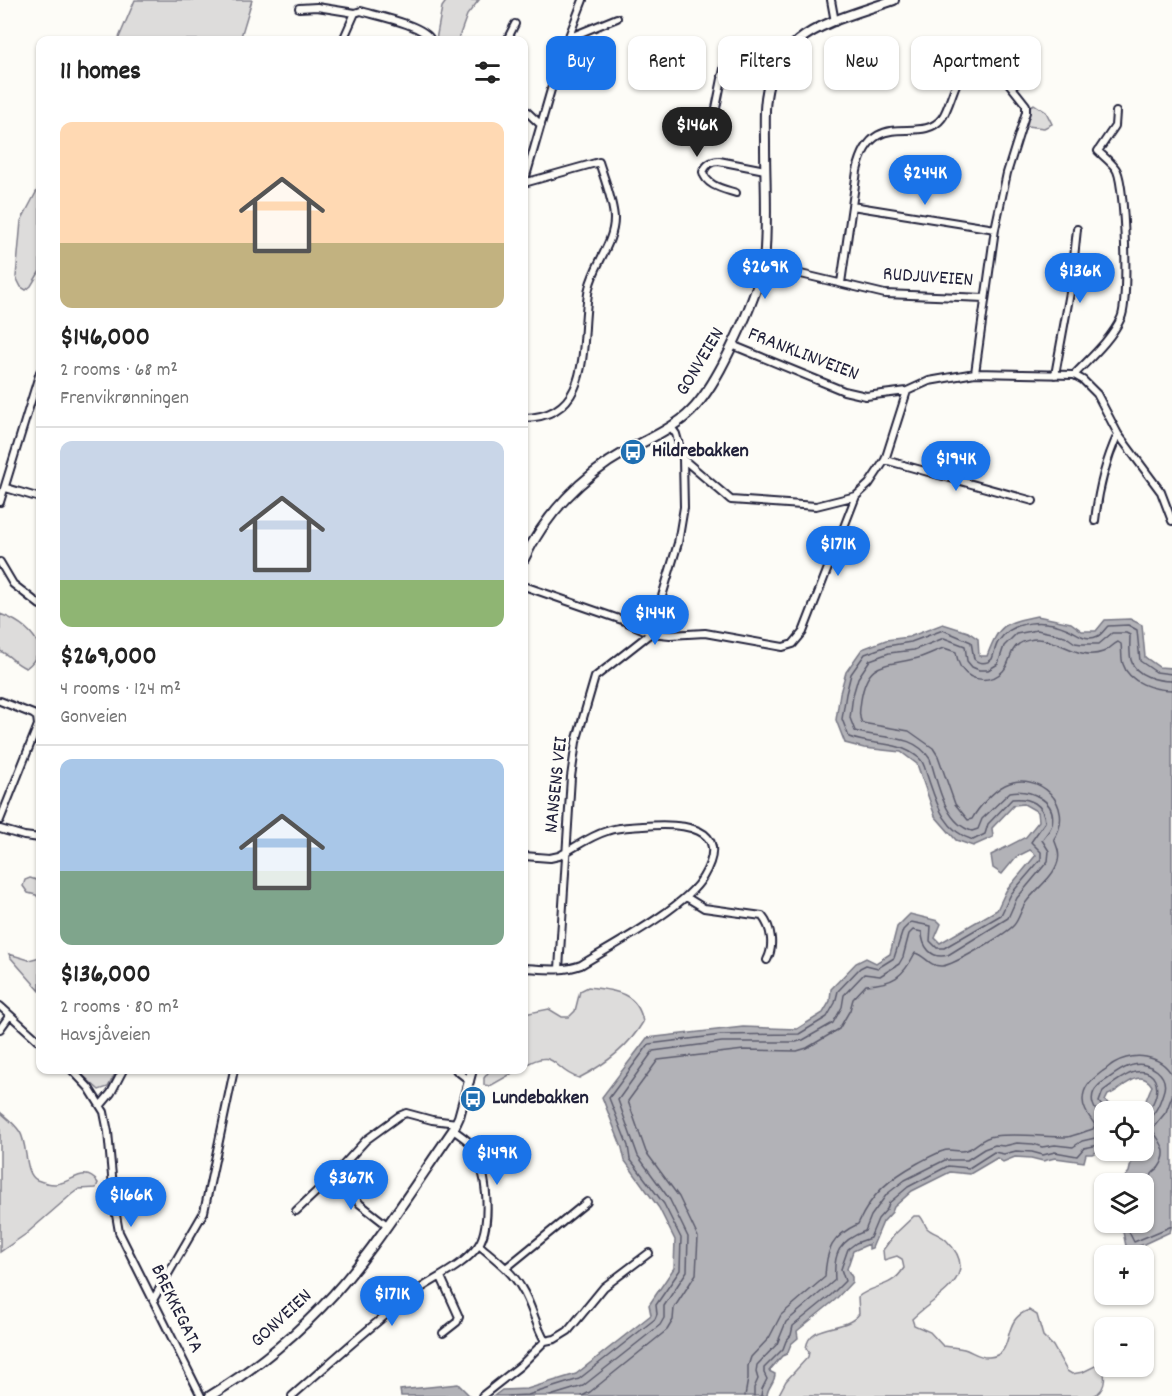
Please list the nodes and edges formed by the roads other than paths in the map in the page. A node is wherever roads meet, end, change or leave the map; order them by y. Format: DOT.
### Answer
graph roads {
  1 [pos="583,0"];
  2 [pos="831,0"];
  3 [pos="894,0"];
  4 [pos="299,8"];
  5 [pos="355,13"];
  6 [pos="617,18"];
  7 [pos="835,22"];
  8 [pos="515,24"];
  9 [pos="345,36"];
  10 [pos="427,36"];
  11 [pos="509,36"];
  12 [pos="569,36"];
  13 [pos="573,36"];
  14 [pos="552,90"];
  15 [pos="719,90"];
  16 [pos="1116,112"];
  17 [pos="528,113"];
  18 [pos="713,123"];
  19 [pos="541,125"];
  20 [pos="528,169"];
  21 [pos="765,170"];
  22 [pos="528,182"];
  23 [pos="736,193"];
  24 [pos="852,206"];
  25 [pos="995,229"];
  26 [pos="1077,229"];
  27 [pos="763,265"];
  28 [pos="841,283"];
  29 [pos="985,298"];
  30 [pos="732,345"];
  31 [pos="975,373"];
  32 [pos="1055,375"];
  33 [pos="1074,375"];
  34 [pos="36,386"];
  35 [pos="907,391"];
  36 [pos="528,418"];
  37 [pos="672,427"];
  38 [pos="1118,434"];
  39 [pos="682,459"];
  40 [pos="885,460"];
  41 [pos="6,488"];
  42 [pos="856,496"];
  43 [pos="36,497"];
  44 [pos="1033,501"];
  45 [pos="0,502"];
  46 [pos="1095,520"];
  47 [pos="1172,521"];
  48 [pos="528,552"];
  49 [pos="0,562"];
  50 [pos="528,587"];
  51 [pos="36,602"];
  52 [pos="651,633"];
  53 [pos="0,701"];
  54 [pos="36,718"];
  55 [pos="36,730"];
  56 [pos="3,807"];
  57 [pos="0,820"];
  58 [pos="0,829"];
  59 [pos="36,838"];
  60 [pos="567,852"];
  61 [pos="528,856"];
  62 [pos="686,897"];
  63 [pos="767,960"];
  64 [pos="528,968"];
  65 [pos="559,969"];
  66 [pos="0,1006"];
  67 [pos="10,1016"];
  68 [pos="0,1029"];
  69 [pos="36,1039"];
  70 [pos="76,1074"];
  71 [pos="121,1074"];
  72 [pos="233,1074"];
  73 [pos="461,1074"];
  74 [pos="471,1074"];
  75 [pos="470,1081"];
  76 [pos="101,1105"];
  77 [pos="455,1126"];
  78 [pos="335,1174"];
  79 [pos="587,1202"];
  80 [pos="296,1211"];
  81 [pos="387,1225"];
  82 [pos="479,1245"];
  83 [pos="650,1253"];
  84 [pos="506,1268"];
  85 [pos="441,1276"];
  86 [pos="153,1300"];
  87 [pos="442,1333"];
  88 [pos="545,1341"];
  89 [pos="201,1396"];
  90 [pos="210,1396"];
  91 [pos="292,1396"];
  92 [pos="482,1396"];
  1 -- 12 [label="street"];
  2 -- 7 [label="street"];
  3 -- 7 [label="street, GONVEIEN"];
  4 -- 5 [label="street"];
  5 -- 9 [label="street"];
  5 -- 10 [label="street"];
  6 -- 13 [label="street"];
  7 -- 21 [label="street, GONVEIEN"];
  8 -- 11 [label="street"];
  14 -- 19 [label="street"];
  15 -- 18 [label="street"];
  16 -- 33 [label="street"];
  17 -- 19 [label="street"];
  19 -- 20 [label="street"];
  21 -- 23 [label="street"];
  21 -- 27 [label="street, GONVEIEN"];
  22 -- 36 [label="street"];
  24 -- 25 [label="street"];
  24 -- 25 [label="street"];
  24 -- 28 [label="street"];
  25 -- 29 [label="street"];
  26 -- 32 [label="street"];
  27 -- 28 [label="street, RUDJUVEIEN"];
  27 -- 30 [label="street, GONVEIEN"];
  28 -- 29 [label="street, RUDJUVEIEN"];
  29 -- 31 [label="street"];
  30 -- 35 [label="street, FRANKLINVEIEN"];
  30 -- 37 [label="street, GONVEIEN"];
  31 -- 32 [label="street, FRANKLINVEIEN"];
  31 -- 35 [label="street, FRANKLINVEIEN"];
  32 -- 33 [label="street, FRANKLINVEIEN"];
  33 -- 38 [label="street"];
  34 -- 41 [label="street"];
  35 -- 40 [label="street"];
  37 -- 39 [label="street"];
  37 -- 48 [label="street, GONVEIEN"];
  38 -- 46 [label="street"];
  38 -- 47 [label="street"];
  39 -- 42 [label="street"];
  39 -- 52 [label="street"];
  40 -- 42 [label="street"];
  40 -- 44 [label="street"];
  41 -- 43 [label="street"];
  41 -- 45 [label="street"];
  42 -- 52 [label="street"];
  49 -- 51 [label="street"];
  50 -- 52 [label="street"];
  52 -- 60 [label="street, NANSENS VEI"];
  53 -- 54 [label="street"];
  55 -- 56 [label="street"];
  56 -- 57 [label="street"];
  58 -- 59 [label="street"];
  60 -- 61 [label="street"];
  60 -- 62 [label="street"];
  60 -- 65 [label="street, NANSENS VEI"];
  62 -- 63 [label="street"];
  62 -- 65 [label="street"];
  64 -- 65 [label="street"];
  66 -- 67 [label="street"];
  67 -- 68 [label="street"];
  67 -- 69 [label="street"];
  70 -- 76 [label="street, BREKKEGATA"];
  71 -- 76 [label="street"];
  72 -- 86 [label="street"];
  73 -- 75 [label="street"];
  74 -- 75 [label="street, GONVEIEN"];
  75 -- 77 [label="street, GONVEIEN"];
  76 -- 86 [label="street, BREKKEGATA"];
  77 -- 78 [label="street"];
  77 -- 81 [label="street, GONVEIEN"];
  77 -- 82 [label="street"];
  78 -- 80 [label="street"];
  78 -- 81 [label="street"];
  79 -- 84 [label="street"];
  81 -- 90 [label="street, GONVEIEN"];
  82 -- 84 [label="street"];
  82 -- 85 [label="street"];
  83 -- 88 [label="street"];
  84 -- 88 [label="street"];
  85 -- 87 [label="street"];
  85 -- 91 [label="street"];
  86 -- 89 [label="street, BREKKEGATA"];
  88 -- 92 [label="street"];
}
